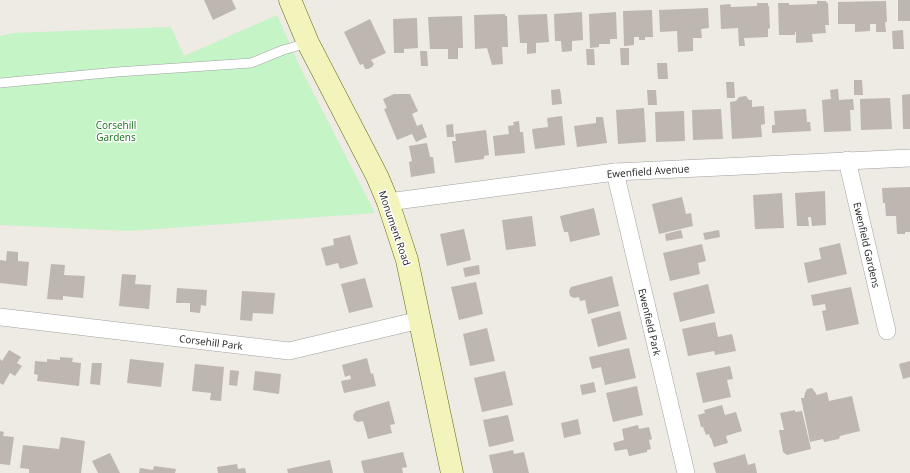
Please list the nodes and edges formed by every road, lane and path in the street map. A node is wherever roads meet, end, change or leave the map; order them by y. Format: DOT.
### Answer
graph roads {
  1 [pos="295,0"];
  2 [pos="308,43"];
  3 [pos="0,83"];
  4 [pos="910,158"];
  5 [pos="847,160"];
  6 [pos="615,172"];
  7 [pos="388,202"];
  8 [pos="0,317"];
  9 [pos="420,320"];
  10 [pos="887,331"];
  11 [pos="452,473"];
  12 [pos="686,473"];
  1 -- 2 [label="main road, Monument Road"];
  2 -- 3 [label="lane"];
  2 -- 7 [label="main road, Monument Road"];
  4 -- 5 [label="street, Ewenfield Avenue"];
  5 -- 6 [label="street, Ewenfield Avenue"];
  5 -- 10 [label="street, Ewenfield Gardens"];
  6 -- 7 [label="street, Ewenfield Avenue"];
  6 -- 12 [label="street, Ewenfield Park"];
  7 -- 9 [label="main road, Monument Road"];
  8 -- 9 [label="street, Corsehill Park"];
  9 -- 11 [label="main road, Monument Road"];
}
